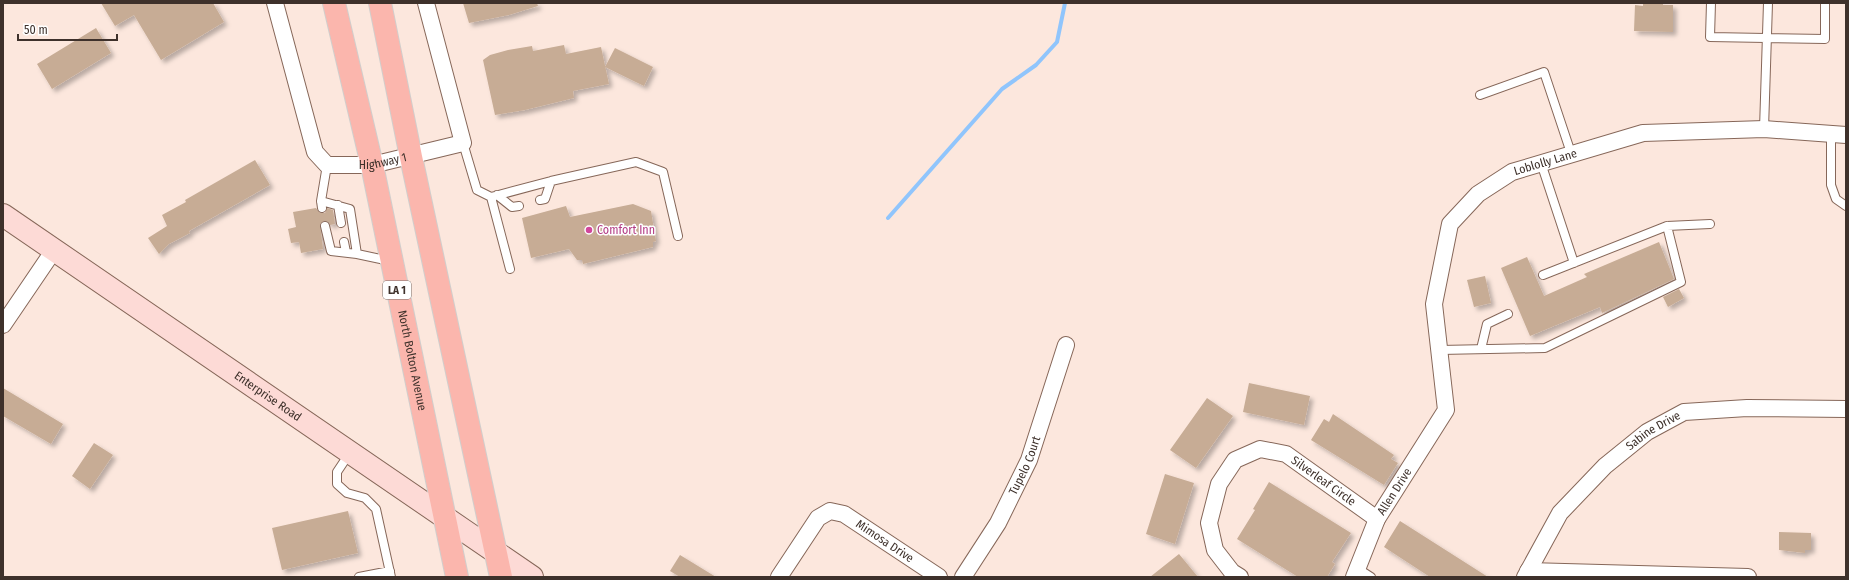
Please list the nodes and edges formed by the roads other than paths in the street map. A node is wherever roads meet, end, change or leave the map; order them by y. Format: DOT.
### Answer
graph roads {
  1 [pos="275,3"];
  2 [pos="334,3"];
  3 [pos="380,3"];
  4 [pos="426,3"];
  5 [pos="1711,3"];
  6 [pos="1768,3"];
  7 [pos="1825,3"];
  8 [pos="1767,39"];
  9 [pos="1480,95"];
  10 [pos="1764,129"];
  11 [pos="1839,135"];
  12 [pos="464,143"];
  13 [pos="1571,153"];
  14 [pos="411,157"];
  15 [pos="1541,163"];
  16 [pos="327,165"];
  17 [pos="372,165"];
  18 [pos="550,180"];
  19 [pos="494,196"];
  20 [pos="540,200"];
  21 [pos="338,204"];
  22 [pos="519,206"];
  23 [pos="1846,206"];
  24 [pos="3,215"];
  25 [pos="341,223"];
  26 [pos="1710,224"];
  27 [pos="325,226"];
  28 [pos="1667,226"];
  29 [pos="678,236"];
  30 [pos="344,242"];
  31 [pos="54,250"];
  32 [pos="346,252"];
  33 [pos="357,254"];
  34 [pos="391,261"];
  35 [pos="1574,263"];
  36 [pos="510,269"];
  37 [pos="1543,275"];
  38 [pos="1508,314"];
  39 [pos="3,325"];
  40 [pos="1066,345"];
  41 [pos="1481,349"];
  42 [pos="1440,350"];
  43 [pos="1846,409"];
  44 [pos="1446,410"];
  45 [pos="349,453"];
  46 [pos="444,517"];
  47 [pos="1377,519"];
  48 [pos="496,553"];
  49 [pos="390,574"];
  50 [pos="1361,574"];
  51 [pos="1526,574"];
  52 [pos="359,577"];
  53 [pos="457,577"];
  54 [pos="502,577"];
  55 [pos="532,577"];
  56 [pos="779,577"];
  57 [pos="939,577"];
  58 [pos="963,577"];
  59 [pos="1240,577"];
  60 [pos="1748,577"];
  1 -- 16 [label="street"];
  2 -- 17 [label="main road, North Bolton Avenue / LA 1"];
  3 -- 14 [label="main road"];
  4 -- 12 [label="street"];
  5 -- 8 [label="lane"];
  6 -- 8 [label="lane"];
  7 -- 8 [label="lane"];
  8 -- 10 [label="lane"];
  9 -- 13 [label="lane"];
  10 -- 11 [label="street, Loblolly Lane"];
  10 -- 13 [label="street, Loblolly Lane"];
  11 -- 23 [label="lane"];
  12 -- 14 [label="street, Highway 1"];
  12 -- 19 [label="lane"];
  13 -- 15 [label="street, Loblolly Lane"];
  14 -- 17 [label="street, Highway 1"];
  14 -- 48 [label="main road"];
  15 -- 35 [label="lane"];
  15 -- 42 [label="street, Loblolly Lane"];
  16 -- 17 [label="street, Highway 1"];
  16 -- 21 [label="lane"];
  17 -- 34 [label="main road, North Bolton Avenue / LA 1"];
  18 -- 19 [label="lane"];
  18 -- 20 [label="lane"];
  18 -- 29 [label="lane"];
  19 -- 22 [label="lane"];
  19 -- 36 [label="lane"];
  21 -- 25 [label="lane"];
  21 -- 33 [label="lane"];
  24 -- 31 [label="street, Enterprise Road"];
  26 -- 28 [label="lane"];
  27 -- 32 [label="lane"];
  28 -- 35 [label="lane"];
  28 -- 41 [label="lane"];
  30 -- 32 [label="lane"];
  31 -- 39 [label="street"];
  31 -- 45 [label="street, Enterprise Road"];
  32 -- 33 [label="lane"];
  33 -- 34 [label="lane"];
  34 -- 46 [label="main road, North Bolton Avenue / LA 1"];
  35 -- 37 [label="lane"];
  38 -- 41 [label="lane"];
  40 -- 58 [label="street, Tupelo Court"];
  41 -- 42 [label="lane"];
  42 -- 44 [label="street, Loblolly Lane"];
  43 -- 51 [label="street, Sabine Drive"];
  44 -- 47 [label="street, Allen Drive"];
  45 -- 46 [label="street, Enterprise Road"];
  45 -- 49 [label="lane"];
  46 -- 48 [label="street, Enterprise Road"];
  46 -- 53 [label="main road, North Bolton Avenue / LA 1"];
  47 -- 50 [label="street, Allen Drive"];
  47 -- 59 [label="street, Silverleaf Circle"];
  48 -- 54 [label="main road"];
  48 -- 55 [label="street, Enterprise Road"];
  49 -- 52 [label="lane"];
  51 -- 60 [label="street"];
  56 -- 57 [label="street, Mimosa Drive"];
}
